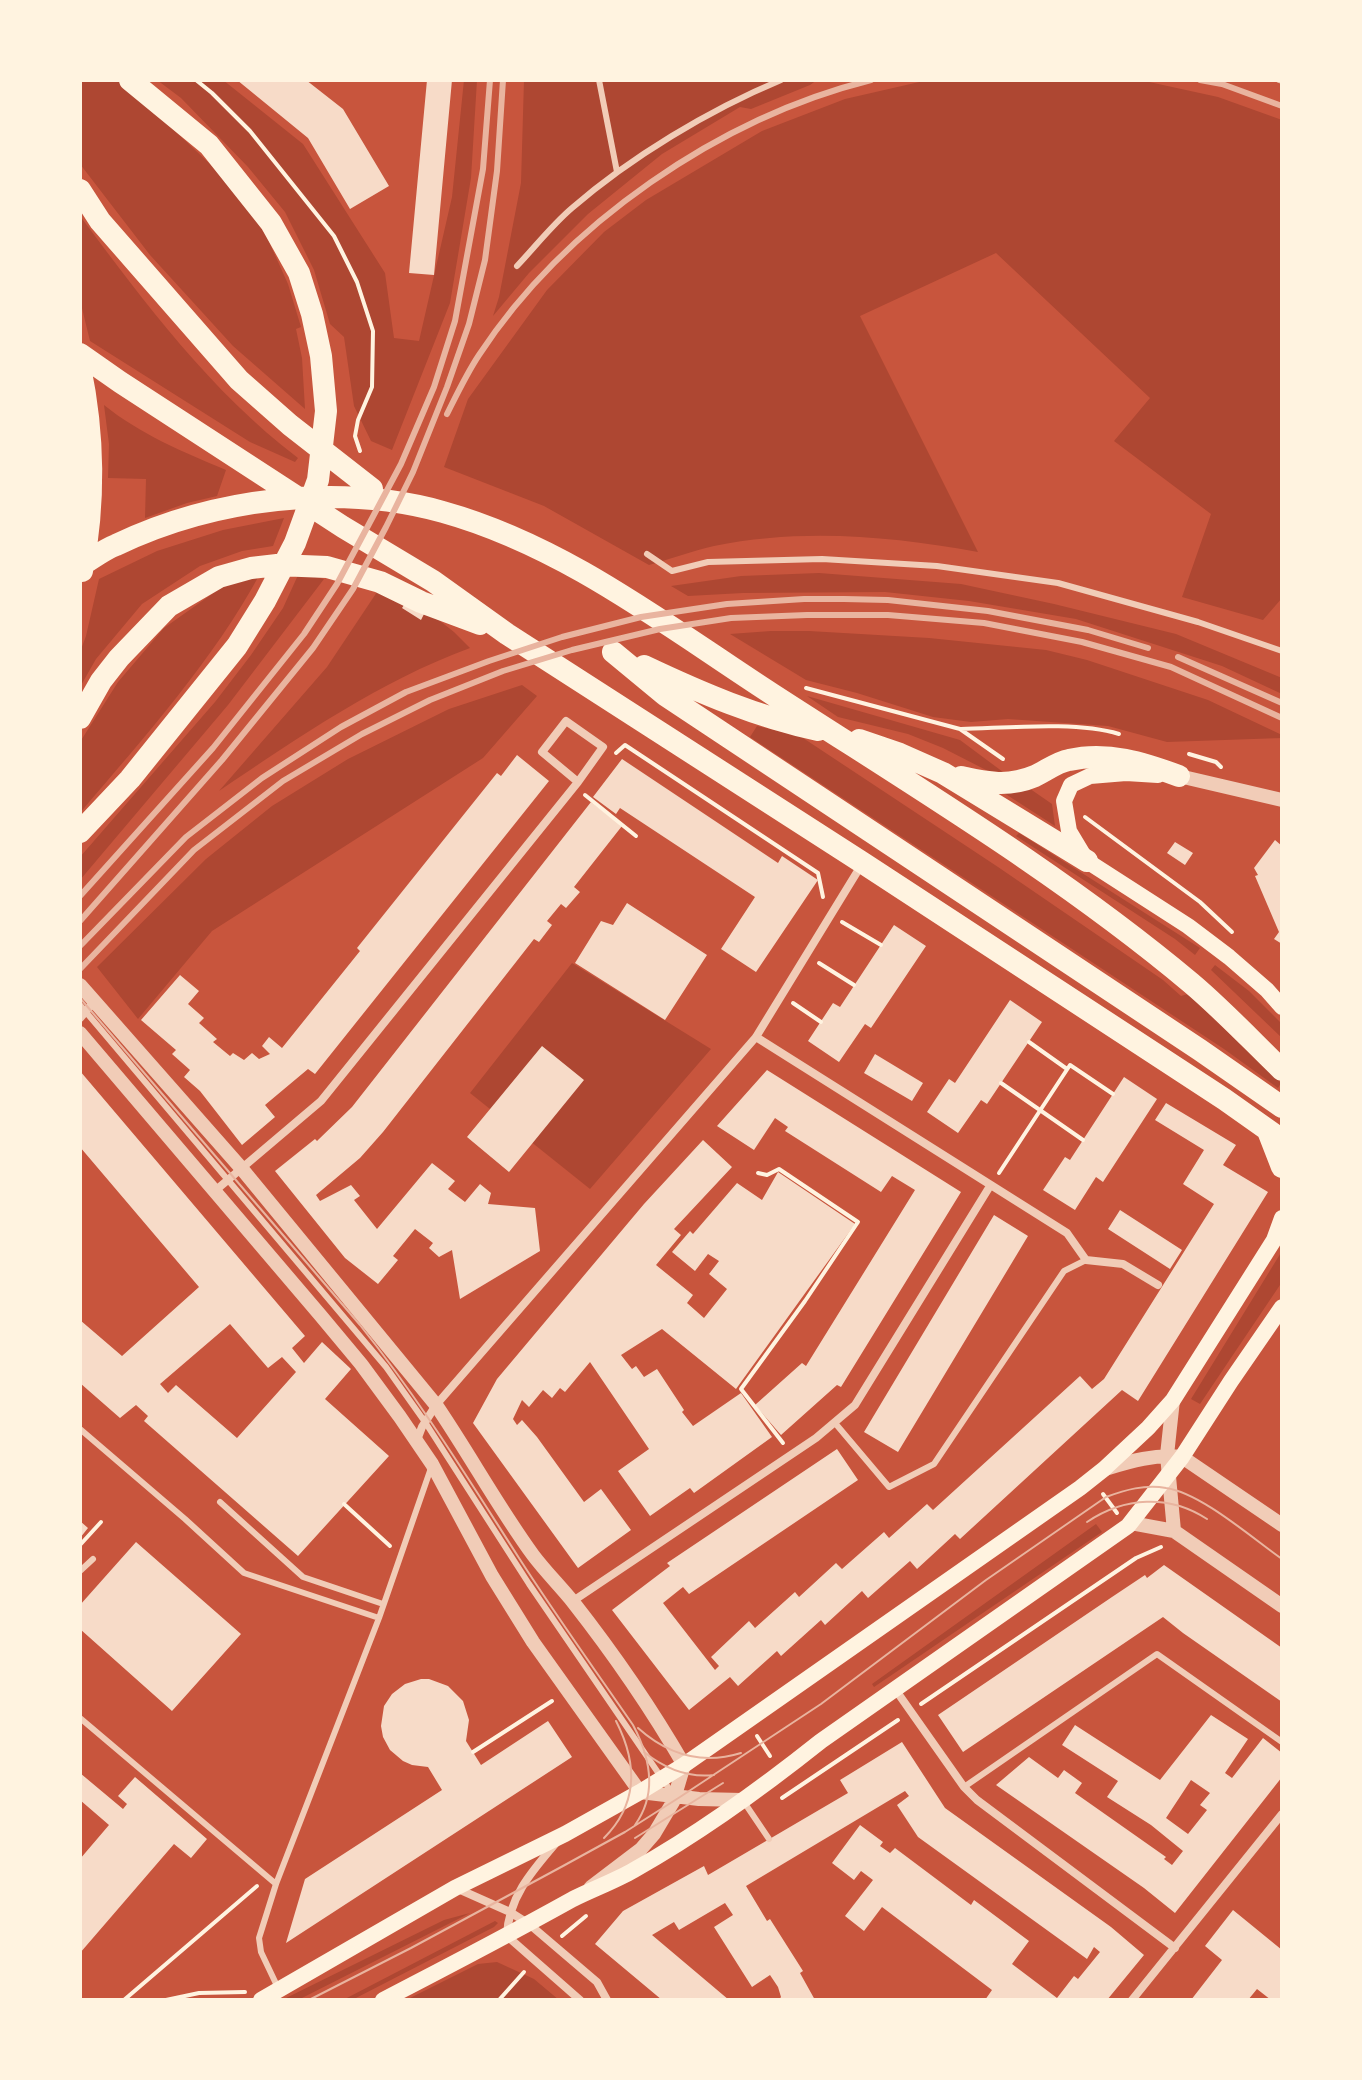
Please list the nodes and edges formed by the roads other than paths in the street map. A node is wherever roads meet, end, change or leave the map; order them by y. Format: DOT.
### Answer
graph roads {
  1 [pos="130,80"];
  2 [pos="599,80"];
  3 [pos="781,80"];
  4 [pos="617,172"];
  5 [pos="80,190"];
  6 [pos="517,266"];
  7 [pos="80,354"];
  8 [pos="80,367"];
  9 [pos="369,487"];
  10 [pos="647,554"];
  11 [pos="80,566"];
  12 [pos="80,580"];
  13 [pos="507,634"];
  14 [pos="1282,651"];
  15 [pos="80,718"];
  16 [pos="943,773"];
  17 [pos="1179,776"];
  18 [pos="576,784"];
  19 [pos="1282,800"];
  20 [pos="80,832"];
  21 [pos="1087,861"];
  22 [pos="863,863"];
  23 [pos="80,985"];
  24 [pos="1282,1007"];
  25 [pos="85,1009"];
  26 [pos="80,1033"];
  27 [pos="756,1037"];
  28 [pos="1282,1070"];
  29 [pos="1282,1107"];
  30 [pos="1275,1135"];
  31 [pos="1282,1167"];
  32 [pos="242,1169"];
  33 [pos="228,1180"];
  34 [pos="990,1186"];
  35 [pos="216,1190"];
  36 [pos="1282,1218"];
  37 [pos="1086,1260"];
  38 [pos="1158,1285"];
  39 [pos="1282,1307"];
  40 [pos="1173,1400"];
  41 [pos="436,1405"];
  42 [pos="425,1422"];
  43 [pos="835,1423"];
  44 [pos="80,1429"];
  45 [pos="417,1441"];
  46 [pos="1174,1456"];
  47 [pos="432,1464"];
  48 [pos="1104,1469"];
  49 [pos="1168,1474"];
  50 [pos="220,1502"];
  51 [pos="1131,1523"];
  52 [pos="1282,1525"];
  53 [pos="1178,1534"];
  54 [pos="93,1559"];
  55 [pos="80,1571"];
  56 [pos="573,1601"];
  57 [pos="383,1604"];
  58 [pos="1282,1606"];
  59 [pos="379,1618"];
  60 [pos="895,1689"];
  61 [pos="80,1718"];
  62 [pos="1282,1742"];
  63 [pos="684,1765"];
  64 [pos="662,1778"];
  65 [pos="964,1787"];
  66 [pos="640,1792"];
  67 [pos="674,1796"];
  68 [pos="742,1800"];
  69 [pos="1282,1814"];
  70 [pos="565,1834"];
  71 [pos="769,1839"];
  72 [pos="276,1884"];
  73 [pos="455,1888"];
  74 [pos="581,1895"];
  75 [pos="510,1912"];
  76 [pos="529,1924"];
  77 [pos="507,1936"];
  78 [pos="1175,1948"];
  79 [pos="279,1991"];
  80 [pos="261,2000"];
  81 [pos="383,2000"];
  82 [pos="580,2000"];
  83 [pos="607,2000"];
  84 [pos="1132,2000"];
  1 -- 20 [label="highway"];
  2 -- 4 [label="lane"];
  3 -- 4 [label="lane"];
  4 -- 6 [label="lane"];
  5 -- 9 [label="highway"];
  7 -- 13 [label="highway"];
  8 -- 12 [label="highway"];
  10 -- 14 [label="lane"];
  11 -- 28 [label="highway"];
  13 -- 15 [label="highway"];
  13 -- 22 [label="highway"];
  16 -- 17 [label="highway"];
  16 -- 21 [label="highway"];
  16 -- 29 [label="highway"];
  17 -- 19 [label="street"];
  17 -- 21 [label="main road"];
  18 -- 18 [label="street"];
  18 -- 32 [label="street"];
  21 -- 24 [label="main road"];
  22 -- 27 [label="street"];
  22 -- 30 [label="highway"];
  23 -- 25 [label="street"];
  25 -- 32 [label="street"];
  25 -- 33 [label="lane"];
  26 -- 35 [label="street"];
  27 -- 34 [label="street"];
  27 -- 41 [label="street"];
  30 -- 31 [label="highway"];
  32 -- 33 [label="street"];
  32 -- 41 [label="street"];
  33 -- 35 [label="street"];
  33 -- 42 [label="lane"];
  34 -- 37 [label="street"];
  34 -- 43 [label="street"];
  35 -- 45 [label="street"];
  36 -- 40 [label="main road"];
  37 -- 38 [label="street"];
  37 -- 43 [label="lane"];
  39 -- 46 [label="main road"];
  40 -- 46 [label="street"];
  40 -- 48 [label="main road"];
  41 -- 42 [label="street"];
  41 -- 56 [label="street"];
  42 -- 45 [label="street"];
  42 -- 64 [label="lane"];
  43 -- 56 [label="street"];
  44 -- 59 [label="lane"];
  45 -- 47 [label="street"];
  46 -- 48 [label="street"];
  46 -- 49 [label="main road"];
  46 -- 52 [label="street"];
  47 -- 57 [label="lane"];
  47 -- 66 [label="street"];
  48 -- 63 [label="main road"];
  49 -- 51 [label="main road"];
  49 -- 53 [label="street"];
  50 -- 57 [label="lane"];
  51 -- 53 [label="street"];
  51 -- 60 [label="main road"];
  53 -- 58 [label="street"];
  54 -- 55 [label="lane"];
  56 -- 63 [label="street"];
  57 -- 59 [label="lane"];
  59 -- 72 [label="lane"];
  60 -- 65 [label="street"];
  60 -- 68 [label="main road"];
  61 -- 72 [label="lane"];
  62 -- 65 [label="lane"];
  63 -- 64 [label="main road"];
  63 -- 67 [label="street"];
  64 -- 66 [label="main road"];
  64 -- 67 [label="lane"];
  65 -- 78 [label="street"];
  66 -- 67 [label="street"];
  66 -- 70 [label="main road"];
  67 -- 68 [label="street"];
  67 -- 74 [label="street"];
  68 -- 71 [label="lane"];
  68 -- 74 [label="main road"];
  69 -- 78 [label="street"];
  70 -- 73 [label="main road"];
  70 -- 75 [label="street"];
  72 -- 79 [label="lane"];
  73 -- 75 [label="street"];
  73 -- 79 [label="main road"];
  74 -- 76 [label="main road"];
  75 -- 76 [label="street"];
  75 -- 77 [label="street"];
  76 -- 77 [label="main road"];
  76 -- 83 [label="street"];
  77 -- 81 [label="main road"];
  77 -- 82 [label="street"];
  78 -- 84 [label="street"];
  79 -- 80 [label="main road"];
}
